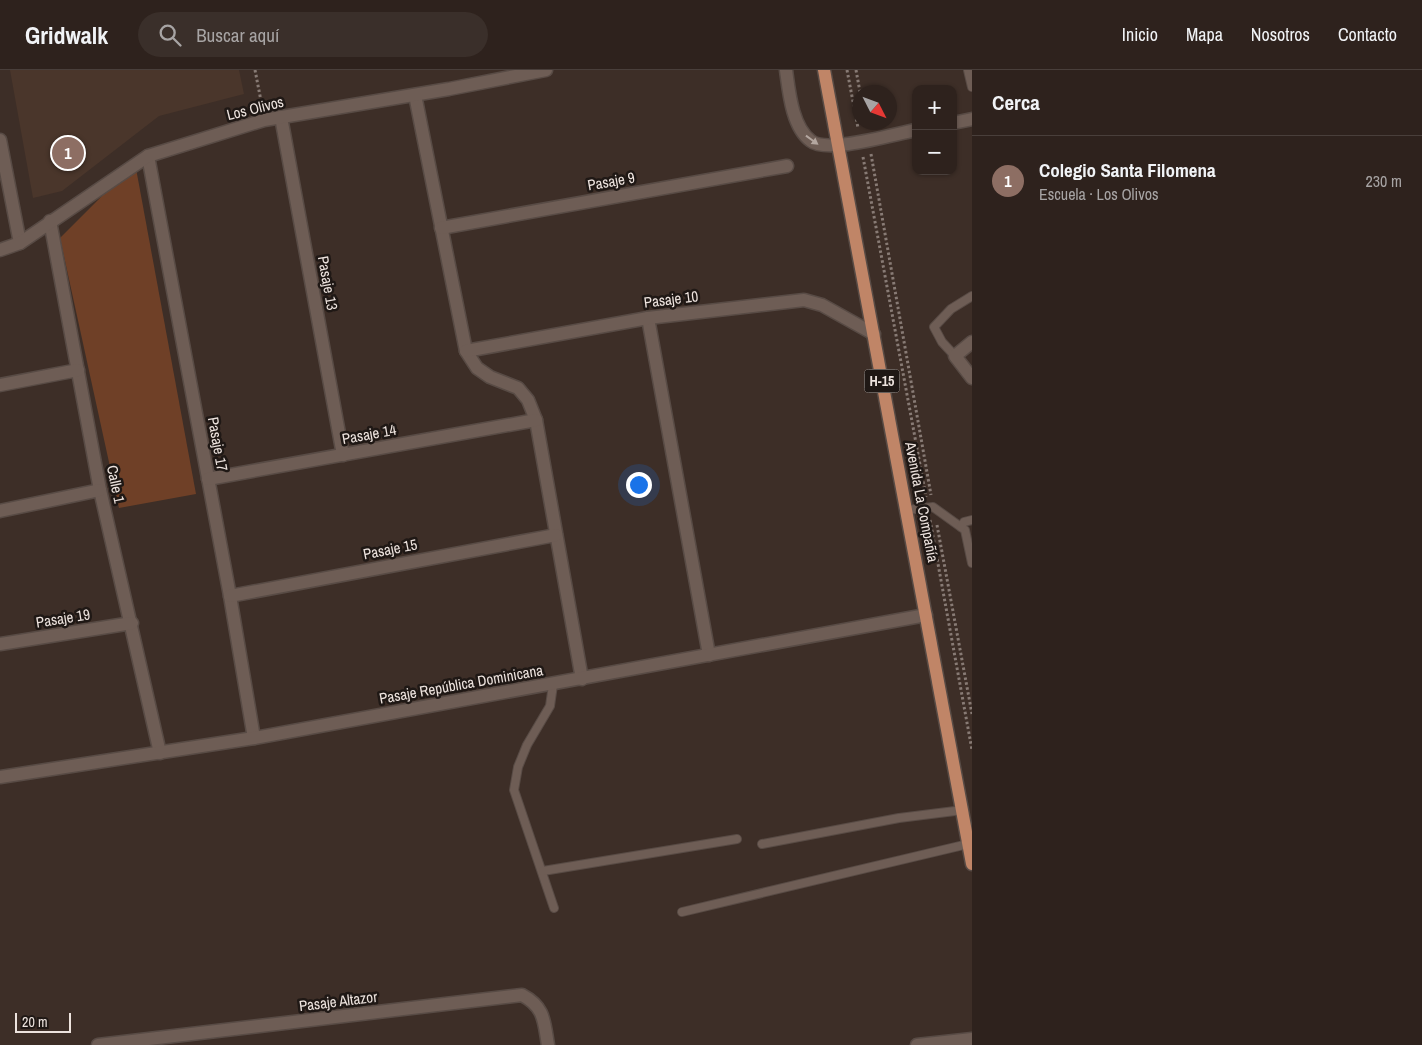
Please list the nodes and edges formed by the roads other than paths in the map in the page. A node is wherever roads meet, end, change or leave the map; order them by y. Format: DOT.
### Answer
graph roads {
  1 [pos="786,70"];
  2 [pos="824,70"];
  3 [pos="968,70"];
  4 [pos="539,71"];
  5 [pos="972,87"];
  6 [pos="415,95"];
  7 [pos="281,117"];
  8 [pos="972,119"];
  9 [pos="957,122"];
  10 [pos="912,131"];
  11 [pos="0,140"];
  12 [pos="838,146"];
  13 [pos="148,156"];
  14 [pos="787,166"];
  15 [pos="50,221"];
  16 [pos="441,228"];
  17 [pos="20,242"];
  18 [pos="0,250"];
  19 [pos="972,296"];
  20 [pos="648,318"];
  21 [pos="874,334"];
  22 [pos="972,342"];
  23 [pos="466,351"];
  24 [pos="954,356"];
  25 [pos="78,370"];
  26 [pos="972,378"];
  27 [pos="0,385"];
  28 [pos="536,420"];
  29 [pos="343,455"];
  30 [pos="208,480"];
  31 [pos="100,490"];
  32 [pos="907,510"];
  33 [pos="0,512"];
  34 [pos="972,520"];
  35 [pos="961,527"];
  36 [pos="556,535"];
  37 [pos="972,563"];
  38 [pos="230,596"];
  39 [pos="926,615"];
  40 [pos="132,623"];
  41 [pos="0,644"];
  42 [pos="709,655"];
  43 [pos="582,680"];
  44 [pos="553,684"];
  45 [pos="254,738"];
  46 [pos="160,752"];
  47 [pos="0,777"];
  48 [pos="963,810"];
  49 [pos="969,823"];
  50 [pos="737,839"];
  51 [pos="762,844"];
  52 [pos="968,844"];
  53 [pos="972,864"];
  54 [pos="543,871"];
  55 [pos="554,908"];
  56 [pos="682,912"];
  57 [pos="972,1039"];
  58 [pos="188,1040"];
  59 [pos="98,1045"];
  60 [pos="548,1045"];
  61 [pos="917,1045"];
  1 -- 12 [label="street, one-way"];
  2 -- 12 [label="main road, Avenida La Compañía / H-15"];
  3 -- 5 [label="lane"];
  4 -- 6 [label="street, Los Olivos"];
  6 -- 7 [label="street, Los Olivos"];
  6 -- 16 [label="street"];
  7 -- 13 [label="street, Los Olivos"];
  7 -- 29 [label="street, Pasaje 13"];
  8 -- 9 [label="street"];
  10 -- 12 [label="street"];
  11 -- 17 [label="street"];
  12 -- 21 [label="main road, Avenida La Compañía / H-15"];
  13 -- 15 [label="street, Los Olivos"];
  13 -- 30 [label="street, Pasaje 17"];
  14 -- 16 [label="street, Pasaje 9"];
  15 -- 17 [label="street, Los Olivos"];
  15 -- 25 [label="street, Calle 1"];
  16 -- 23 [label="street"];
  17 -- 18 [label="street, Los Olivos"];
  19 -- 24 [label="lane"];
  20 -- 21 [label="street, Pasaje 10"];
  20 -- 23 [label="street, Pasaje 10"];
  20 -- 42 [label="street"];
  21 -- 32 [label="main road, Avenida La Compañía / H-15"];
  22 -- 24 [label="street"];
  23 -- 28 [label="street"];
  24 -- 26 [label="street"];
  25 -- 27 [label="street"];
  25 -- 31 [label="street, Calle 1"];
  28 -- 29 [label="street, Pasaje 14"];
  28 -- 36 [label="street"];
  29 -- 30 [label="street, Pasaje 14"];
  30 -- 38 [label="street, Pasaje 17"];
  31 -- 33 [label="street"];
  31 -- 40 [label="street, Calle 1"];
  32 -- 35 [label="lane"];
  32 -- 39 [label="main road, Avenida La Compañía / H-15"];
  34 -- 35 [label="lane"];
  35 -- 37 [label="lane"];
  36 -- 38 [label="street, Pasaje 15"];
  36 -- 43 [label="street"];
  38 -- 45 [label="street, Pasaje 17"];
  39 -- 42 [label="street, Pasaje República Dominicana"];
  39 -- 48 [label="main road, Avenida La Compañía / H-15"];
  40 -- 41 [label="street, Pasaje 19"];
  40 -- 46 [label="street, Calle 1"];
  42 -- 43 [label="street, Pasaje República Dominicana"];
  43 -- 44 [label="street, Pasaje República Dominicana"];
  44 -- 45 [label="street, Pasaje República Dominicana"];
  44 -- 54 [label="lane"];
  45 -- 46 [label="street, Pasaje República Dominicana"];
  46 -- 47 [label="street, Pasaje República Dominicana"];
  48 -- 49 [label="main road, Avenida La Compañía / H-15"];
  48 -- 51 [label="lane"];
  49 -- 52 [label="main road, Avenida La Compañía / H-15"];
  50 -- 54 [label="lane"];
  52 -- 53 [label="main road, Avenida La Compañía / H-15"];
  52 -- 56 [label="lane"];
  54 -- 55 [label="lane"];
  57 -- 61 [label="street"];
  58 -- 59 [label="street, Pasaje Altazor"];
  58 -- 60 [label="street, Pasaje Altazor"];
}
